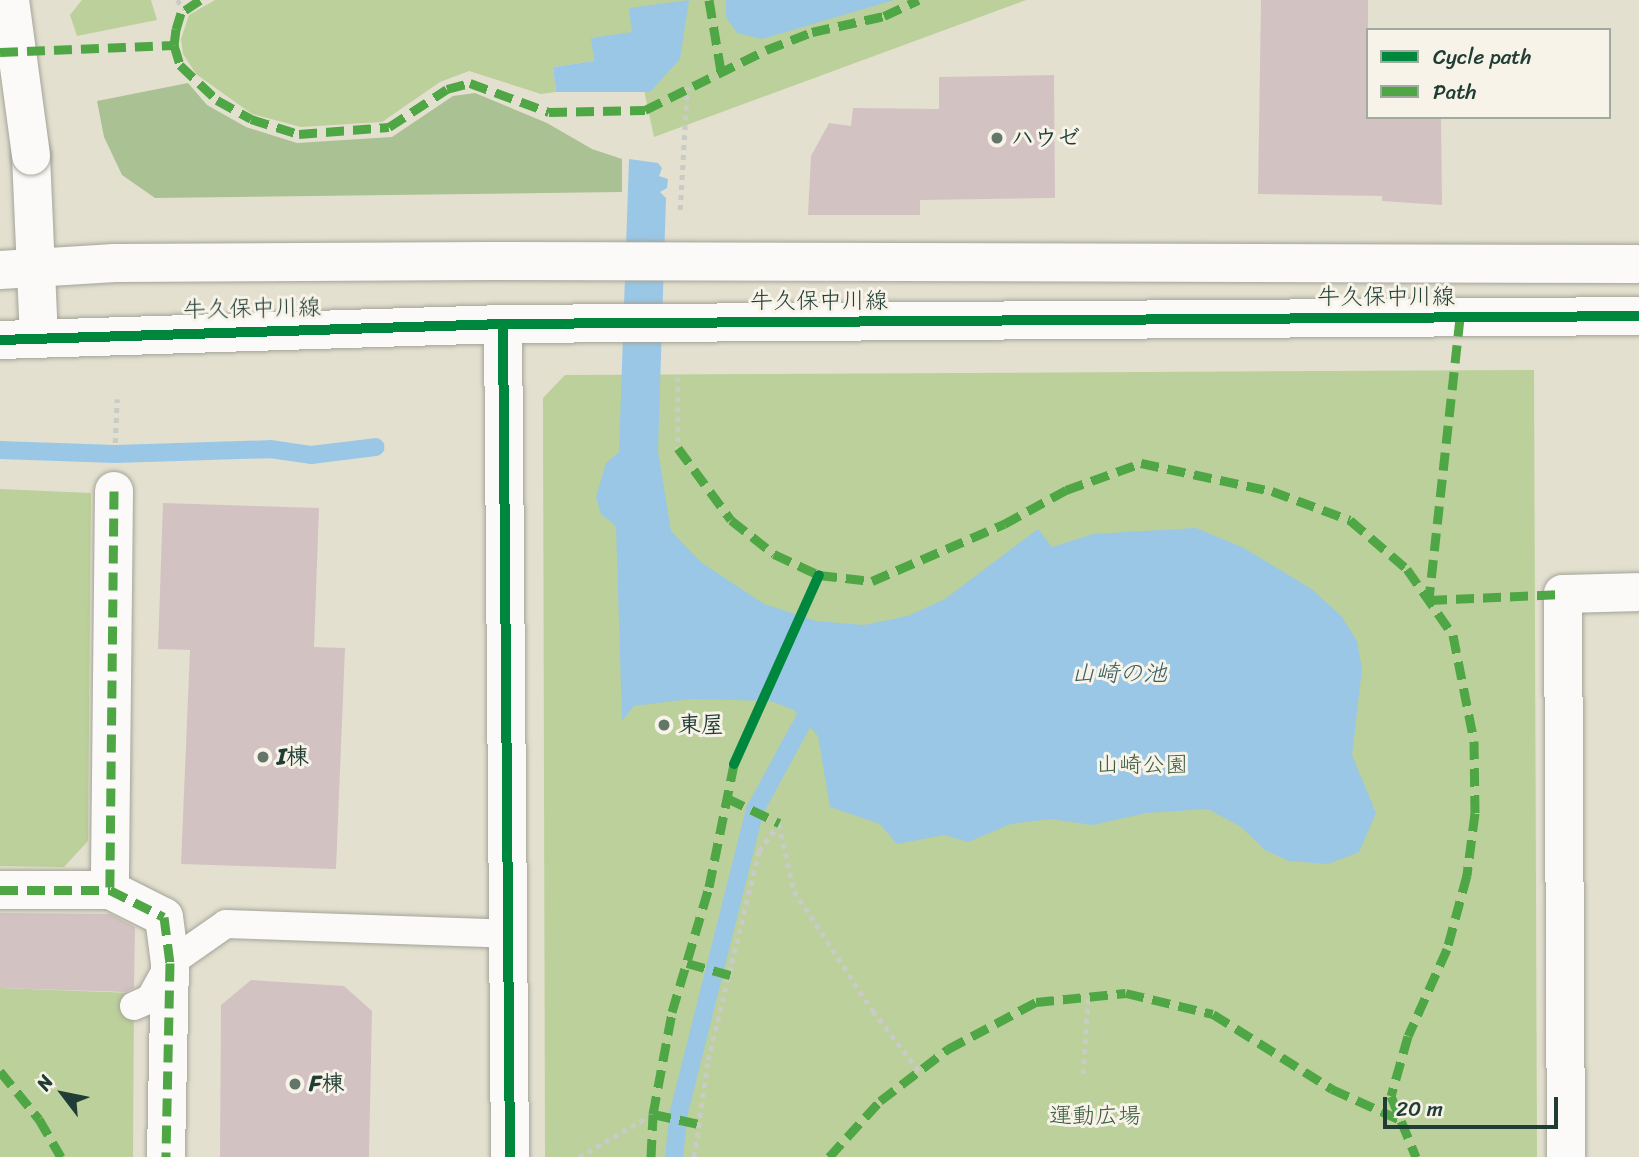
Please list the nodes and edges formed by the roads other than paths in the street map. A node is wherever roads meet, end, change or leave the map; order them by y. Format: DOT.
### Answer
graph roads {
  1 [pos="10,0"];
  2 [pos="1639,264"];
  3 [pos="38,267"];
  4 [pos="0,270"];
  5 [pos="1639,316"];
  6 [pos="503,324"];
  7 [pos="39,337"];
  8 [pos="0,340"];
  9 [pos="114,491"];
  10 [pos="1639,592"];
  11 [pos="0,890"];
  12 [pos="110,890"];
  13 [pos="509,934"];
  14 [pos="170,963"];
  15 [pos="134,1006"];
  16 [pos="166,1157"];
  17 [pos="510,1157"];
  18 [pos="1566,1157"];
  1 -- 3 [label="street, bridge"];
  2 -- 3 [label="street, 牛久保中川線"];
  3 -- 4 [label="street, 牛久保中川線"];
  3 -- 7 [label="street"];
  5 -- 6 [label="street, 牛久保中川線"];
  6 -- 7 [label="street, 牛久保中川線"];
  6 -- 13 [label="street"];
  7 -- 8 [label="street, 牛久保中川線"];
  9 -- 12 [label="street"];
  10 -- 18 [label="street"];
  11 -- 12 [label="street"];
  12 -- 14 [label="street"];
  13 -- 14 [label="lane"];
  13 -- 17 [label="street"];
  14 -- 15 [label="lane"];
  14 -- 16 [label="street"];
}
